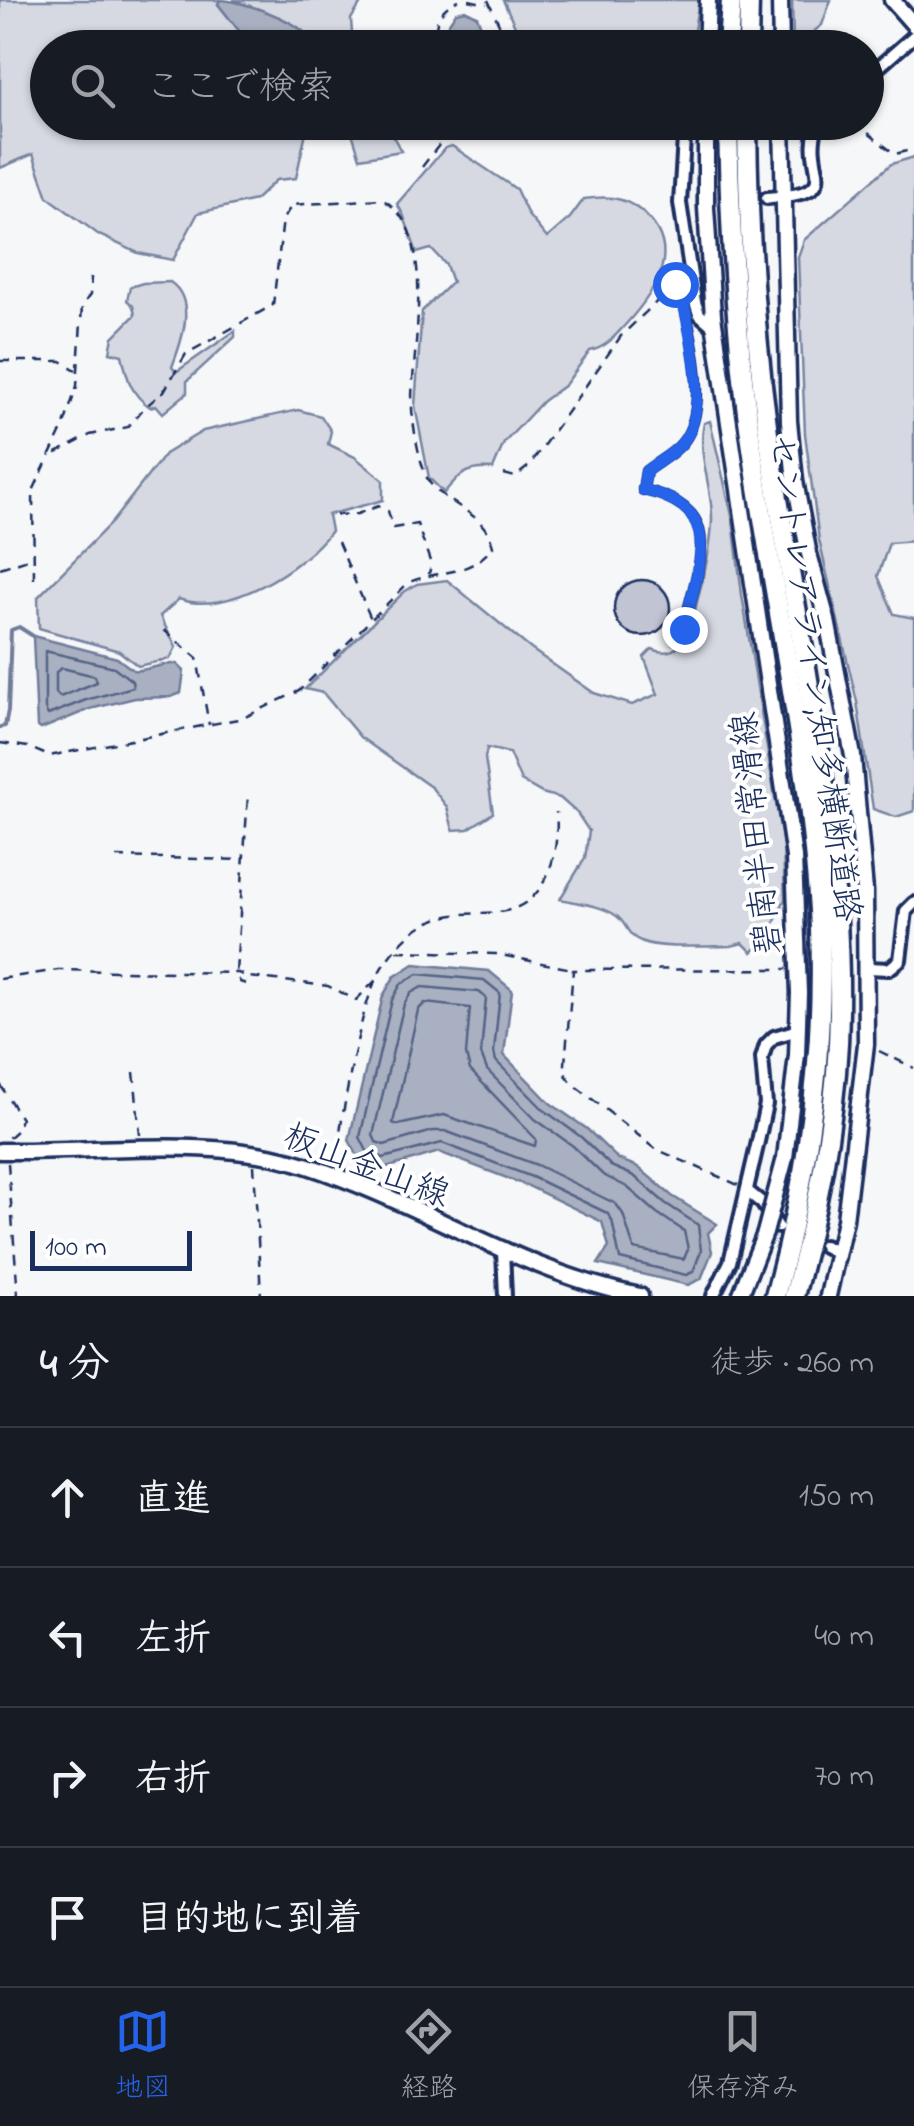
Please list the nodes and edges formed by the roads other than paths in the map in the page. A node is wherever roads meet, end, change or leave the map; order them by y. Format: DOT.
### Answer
graph roads {
  1 [pos="708,0"];
  2 [pos="731,0"];
  3 [pos="749,0"];
  4 [pos="780,0"];
  5 [pos="892,0"];
  6 [pos="914,25"];
  7 [pos="707,30"];
  8 [pos="729,30"];
  9 [pos="748,30"];
  10 [pos="781,30"];
  11 [pos="914,36"];
  12 [pos="884,62"];
  13 [pos="684,140"];
  14 [pos="706,140"];
  15 [pos="729,140"];
  16 [pos="746,140"];
  17 [pos="782,140"];
  18 [pos="813,140"];
  19 [pos="784,197"];
  20 [pos="767,198"];
  21 [pos="694,202"];
  22 [pos="680,203"];
  23 [pos="690,270"];
  24 [pos="714,327"];
  25 [pos="675,640"];
  26 [pos="914,903"];
  27 [pos="868,968"];
  28 [pos="798,1030"];
  29 [pos="2,1149"];
  30 [pos="747,1191"];
  31 [pos="778,1227"];
  32 [pos="502,1251"];
  33 [pos="505,1296"];
  34 [pos="640,1296"];
  35 [pos="713,1296"];
  36 [pos="740,1296"];
  37 [pos="774,1296"];
  38 [pos="794,1296"];
  39 [pos="828,1296"];
  1 -- 7 [label="main road"];
  2 -- 8 [label="highway"];
  3 -- 9 [label="highway"];
  4 -- 10 [label="main road"];
  5 -- 6 [label="main road"];
  11 -- 12 [label="street"];
  13 -- 22 [label="street"];
  14 -- 24 [label="main road, 碧南半田常滑線"];
  15 -- 37 [label="highway, セントレアライン;知多横断道路"];
  16 -- 38 [label="highway, セントレアライン;知多横断道路"];
  17 -- 19 [label="main road"];
  18 -- 19 [label="street"];
  19 -- 20 [label="street"];
  19 -- 27 [label="main road"];
  21 -- 22 [label="street"];
  22 -- 23 [label="street"];
  23 -- 24 [label="street"];
  23 -- 25 [label="lane"];
  24 -- 28 [label="main road, 碧南半田常滑線"];
  26 -- 27 [label="street"];
  27 -- 39 [label="main road"];
  28 -- 30 [label="street"];
  28 -- 36 [label="main road, 碧南半田常滑線, bridge"];
  29 -- 32 [label="main road, 板山金山線"];
  30 -- 31 [label="street"];
  30 -- 35 [label="street"];
  32 -- 33 [label="street"];
  32 -- 34 [label="main road, 板山金山線"];
}
